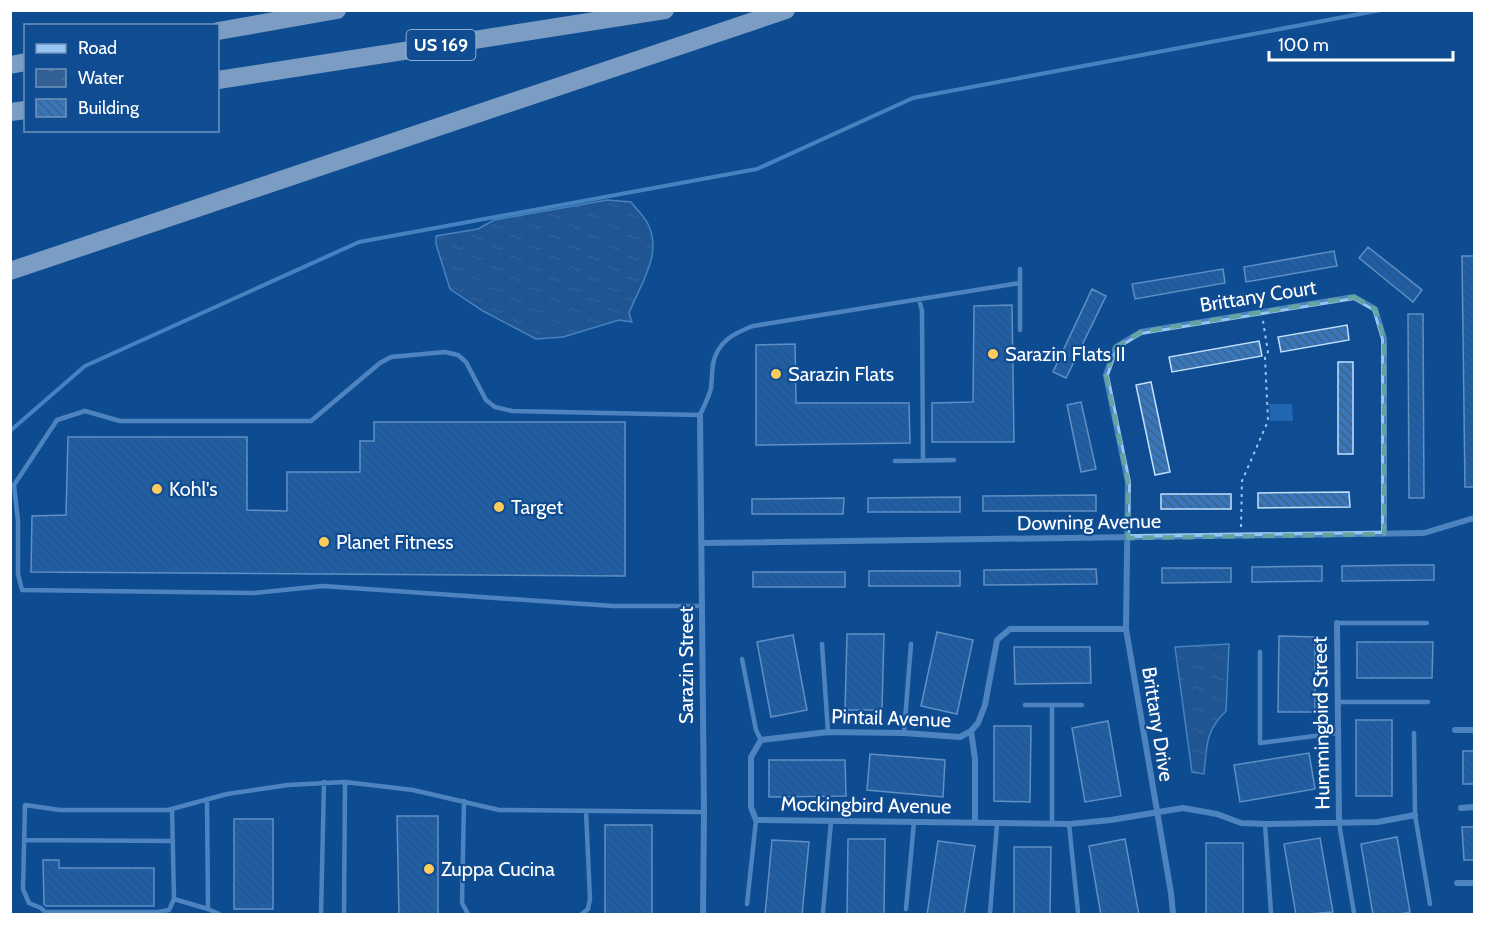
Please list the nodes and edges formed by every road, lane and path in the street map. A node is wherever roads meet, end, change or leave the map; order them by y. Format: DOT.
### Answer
graph roads {
  1 [pos="337,10"];
  2 [pos="666,10"];
  3 [pos="786,10"];
  4 [pos="219,31"];
  5 [pos="219,80"];
  6 [pos="1020,270"];
  7 [pos="10,271"];
  8 [pos="1020,283"];
  9 [pos="919,299"];
  10 [pos="1262,312"];
  11 [pos="1020,330"];
  12 [pos="700,415"];
  13 [pos="924,460"];
  14 [pos="954,460"];
  15 [pos="895,461"];
  16 [pos="1474,518"];
  17 [pos="1384,534"];
  18 [pos="1241,536"];
  19 [pos="1128,538"];
  20 [pos="702,543"];
  21 [pos="703,606"];
  22 [pos="1336,623"];
  23 [pos="1427,623"];
  24 [pos="1126,629"];
  25 [pos="822,644"];
  26 [pos="911,644"];
  27 [pos="1260,652"];
  28 [pos="742,659"];
  29 [pos="1337,702"];
  30 [pos="1428,702"];
  31 [pos="1025,705"];
  32 [pos="1052,705"];
  33 [pos="1082,705"];
  34 [pos="1455,730"];
  35 [pos="1474,730"];
  36 [pos="970,731"];
  37 [pos="828,732"];
  38 [pos="904,733"];
  39 [pos="1338,733"];
  40 [pos="1414,733"];
  41 [pos="761,740"];
  42 [pos="324,782"];
  43 [pos="345,782"];
  44 [pos="207,799"];
  45 [pos="464,801"];
  46 [pos="1474,807"];
  47 [pos="1461,808"];
  48 [pos="171,809"];
  49 [pos="586,811"];
  50 [pos="704,812"];
  51 [pos="1156,812"];
  52 [pos="1415,815"];
  53 [pos="756,820"];
  54 [pos="831,821"];
  55 [pos="914,822"];
  56 [pos="975,823"];
  57 [pos="1339,823"];
  58 [pos="997,824"];
  59 [pos="1052,824"];
  60 [pos="1069,824"];
  61 [pos="1265,824"];
  62 [pos="24,840"];
  63 [pos="173,841"];
  64 [pos="1474,883"];
  65 [pos="1457,884"];
  66 [pos="174,899"];
  67 [pos="747,904"];
  68 [pos="1431,904"];
  69 [pos="208,909"];
  70 [pos="906,909"];
  71 [pos="823,912"];
  72 [pos="1078,912"];
  73 [pos="990,913"];
  74 [pos="1271,913"];
  75 [pos="1354,913"];
  76 [pos="219,915"];
  77 [pos="321,915"];
  78 [pos="344,915"];
  79 [pos="468,915"];
  80 [pos="582,915"];
  81 [pos="703,915"];
  82 [pos="1173,915"];
  1 -- 4 [label="highway"];
  2 -- 5 [label="highway, US 169"];
  3 -- 7 [label="highway"];
  6 -- 8 [label="lane"];
  8 -- 9 [label="lane"];
  8 -- 11 [label="lane"];
  9 -- 12 [label="lane"];
  9 -- 13 [label="lane"];
  10 -- 17 [label="street, Brittany Court"];
  10 -- 18 [label="path"];
  10 -- 19 [label="street, Brittany Court"];
  12 -- 20 [label="street, Sarazin Street"];
  12 -- 21 [label="lane"];
  13 -- 14 [label="lane"];
  13 -- 15 [label="lane"];
  16 -- 17 [label="street, Downing Avenue"];
  17 -- 18 [label="street, Downing Avenue"];
  18 -- 19 [label="street, Downing Avenue"];
  19 -- 20 [label="street, Downing Avenue"];
  19 -- 24 [label="street, Brittany Drive"];
  20 -- 21 [label="street, Sarazin Street"];
  21 -- 50 [label="street, Sarazin Street"];
  22 -- 23 [label="lane"];
  22 -- 29 [label="street, Hummingbird Street"];
  24 -- 36 [label="street, Pintail Avenue"];
  24 -- 51 [label="street, Brittany Drive"];
  25 -- 37 [label="lane"];
  26 -- 38 [label="lane"];
  27 -- 39 [label="lane"];
  28 -- 41 [label="lane"];
  29 -- 30 [label="lane"];
  29 -- 39 [label="street, Hummingbird Street"];
  31 -- 32 [label="lane"];
  32 -- 33 [label="lane"];
  32 -- 59 [label="lane"];
  34 -- 35 [label="street"];
  36 -- 38 [label="street, Pintail Avenue"];
  36 -- 56 [label="street, Mockingbird Avenue"];
  37 -- 38 [label="street, Pintail Avenue"];
  37 -- 41 [label="street, Pintail Avenue"];
  39 -- 57 [label="street, Hummingbird Street"];
  40 -- 52 [label="lane"];
  41 -- 53 [label="street"];
  42 -- 43 [label="lane"];
  42 -- 44 [label="lane"];
  42 -- 77 [label="lane"];
  43 -- 45 [label="lane"];
  43 -- 78 [label="lane"];
  44 -- 48 [label="lane"];
  44 -- 69 [label="lane"];
  45 -- 49 [label="lane"];
  45 -- 79 [label="lane"];
  46 -- 47 [label="street"];
  48 -- 62 [label="lane"];
  48 -- 63 [label="lane"];
  49 -- 50 [label="lane"];
  49 -- 80 [label="lane"];
  50 -- 81 [label="street, Sarazin Street"];
  51 -- 60 [label="street, Mockingbird Avenue"];
  51 -- 61 [label="street, Mockingbird Avenue"];
  51 -- 82 [label="street, Brittany Drive"];
  52 -- 57 [label="street, Mockingbird Avenue"];
  52 -- 68 [label="lane"];
  53 -- 54 [label="street, Mockingbird Avenue"];
  53 -- 67 [label="lane"];
  54 -- 55 [label="street, Mockingbird Avenue"];
  54 -- 71 [label="lane"];
  55 -- 56 [label="street, Mockingbird Avenue"];
  55 -- 70 [label="lane"];
  56 -- 58 [label="street, Mockingbird Avenue"];
  57 -- 61 [label="street, Mockingbird Avenue"];
  57 -- 75 [label="lane"];
  58 -- 59 [label="street, Mockingbird Avenue"];
  58 -- 73 [label="lane"];
  59 -- 60 [label="street, Mockingbird Avenue"];
  60 -- 72 [label="lane"];
  61 -- 74 [label="lane"];
  62 -- 63 [label="lane"];
  62 -- 66 [label="lane"];
  63 -- 66 [label="lane"];
  64 -- 65 [label="street"];
  66 -- 69 [label="lane"];
  69 -- 76 [label="lane"];
}
